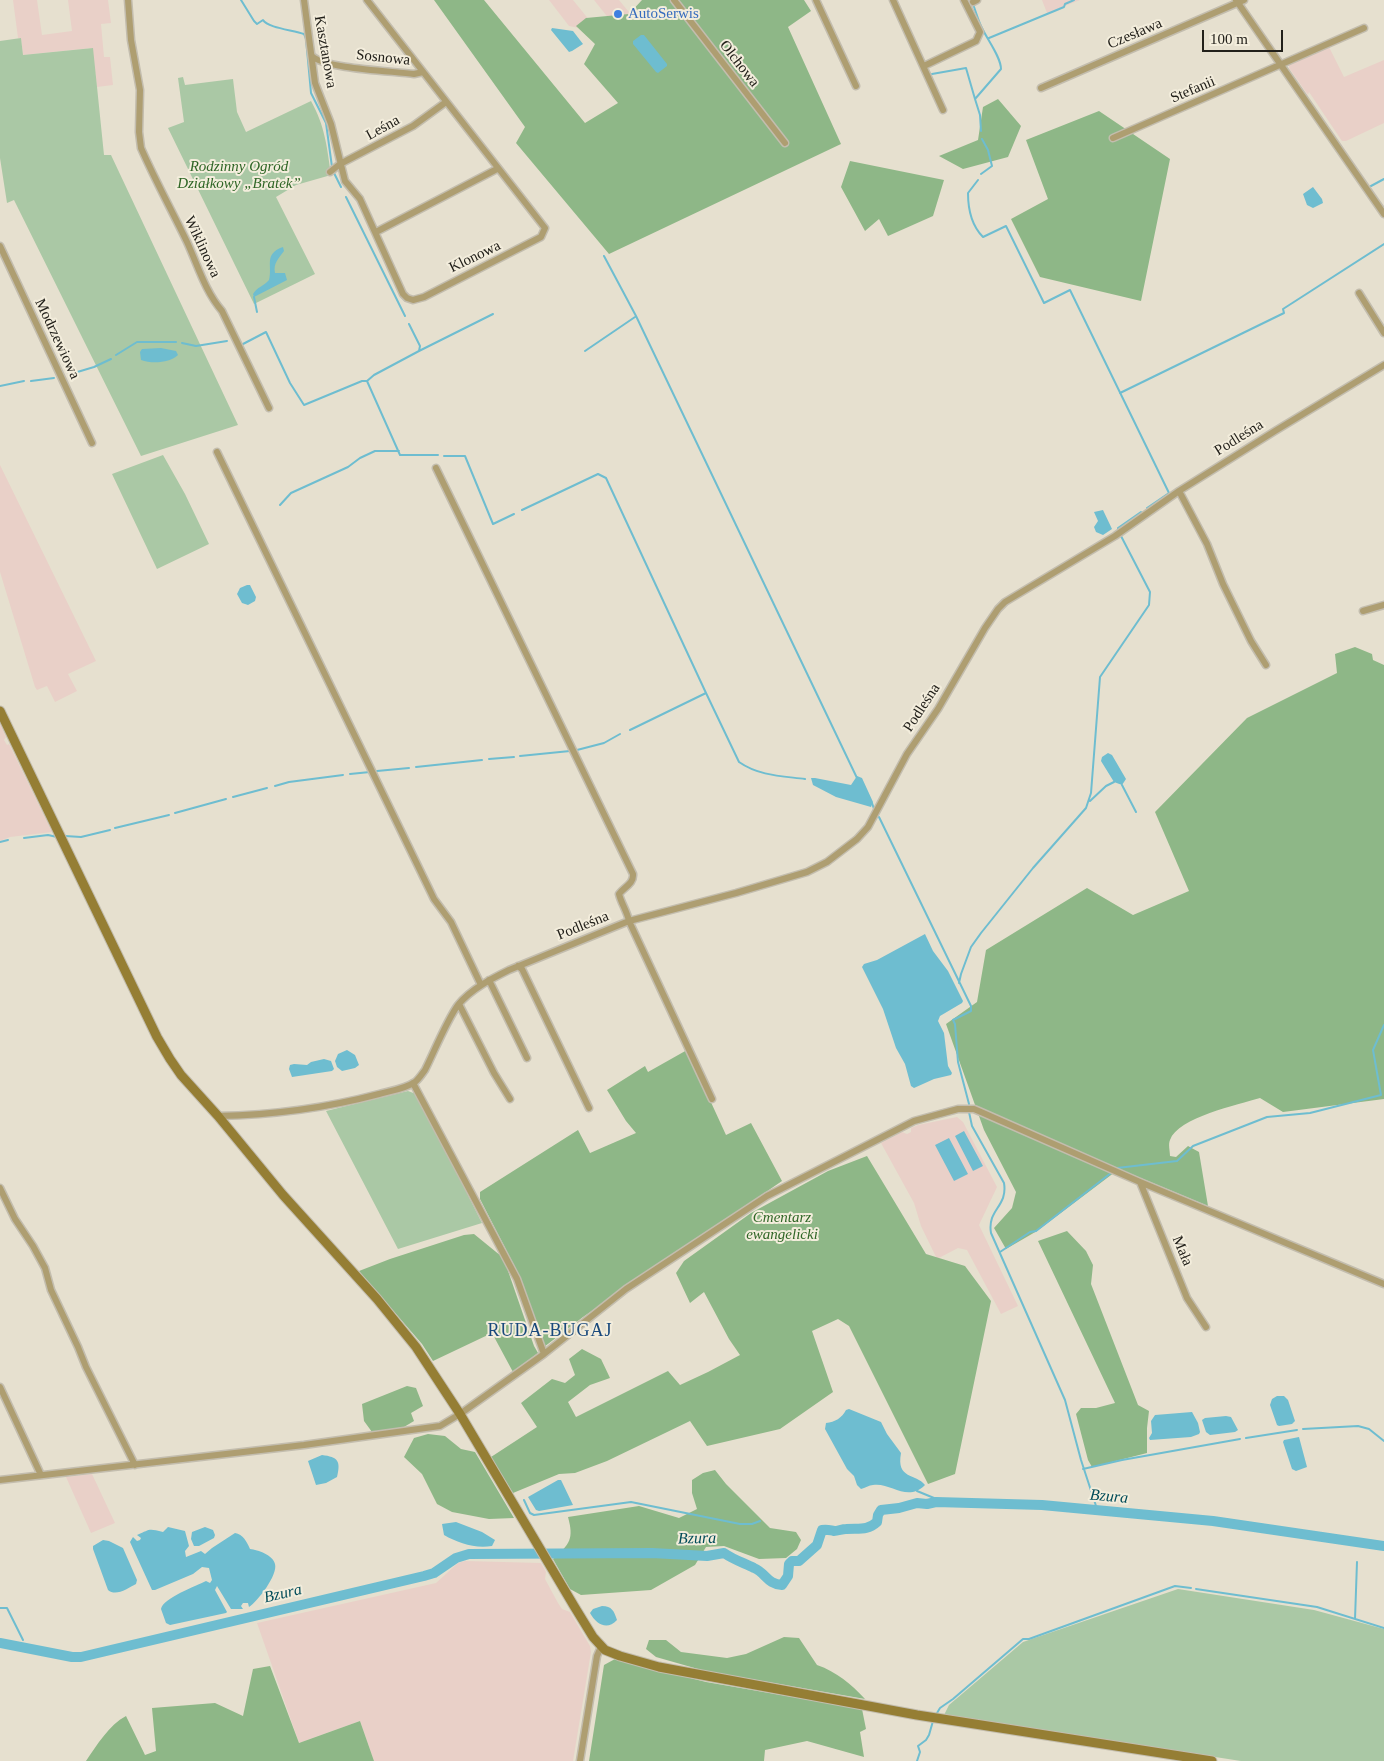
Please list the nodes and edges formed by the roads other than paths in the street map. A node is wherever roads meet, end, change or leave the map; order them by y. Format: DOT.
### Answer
graph roads {
  1 [pos="128,0"];
  2 [pos="304,0"];
  3 [pos="366,0"];
  4 [pos="674,0"];
  5 [pos="816,0"];
  6 [pos="893,0"];
  7 [pos="964,0"];
  8 [pos="1240,1"];
  9 [pos="1364,28"];
  10 [pos="312,56"];
  11 [pos="1282,65"];
  12 [pos="924,66"];
  13 [pos="423,72"];
  14 [pos="856,86"];
  15 [pos="1041,88"];
  16 [pos="446,102"];
  17 [pos="943,110"];
  18 [pos="1114,138"];
  19 [pos="785,143"];
  20 [pos="340,164"];
  21 [pos="497,169"];
  22 [pos="330,172"];
  23 [pos="1384,214"];
  24 [pos="376,232"];
  25 [pos="0,246"];
  26 [pos="1359,293"];
  27 [pos="1384,333"];
  28 [pos="1384,365"];
  29 [pos="269,408"];
  30 [pos="92,443"];
  31 [pos="217,452"];
  32 [pos="436,468"];
  33 [pos="1179,492"];
  34 [pos="1384,605"];
  35 [pos="1363,611"];
  36 [pos="1266,665"];
  37 [pos="0,712"];
  38 [pos="628,921"];
  39 [pos="518,966"];
  40 [pos="489,980"];
  41 [pos="481,985"];
  42 [pos="459,1004"];
  43 [pos="527,1058"];
  44 [pos="414,1083"];
  45 [pos="510,1099"];
  46 [pos="712,1099"];
  47 [pos="589,1108"];
  48 [pos="218,1116"];
  49 [pos="1140,1182"];
  50 [pos="0,1188"];
  51 [pos="1384,1284"];
  52 [pos="1206,1327"];
  53 [pos="544,1354"];
  54 [pos="0,1387"];
  55 [pos="460,1414"];
  56 [pos="135,1464"];
  57 [pos="41,1475"];
  58 [pos="0,1480"];
  59 [pos="602,1647"];
  60 [pos="580,1761"];
  61 [pos="1212,1761"];
  1 -- 29 [label="street, Wiklinowa"];
  2 -- 10 [label="street, Kasztanowa"];
  3 -- 13 [label="street, Klonowa"];
  4 -- 19 [label="street, Olchowa"];
  5 -- 14 [label="street"];
  6 -- 12 [label="street"];
  7 -- 12 [label="street"];
  8 -- 11 [label="street"];
  8 -- 15 [label="street, Czesława"];
  9 -- 11 [label="street, Stefanii"];
  10 -- 13 [label="street, Sosnowa"];
  10 -- 20 [label="street, Kasztanowa"];
  11 -- 18 [label="street, Stefanii"];
  11 -- 23 [label="street"];
  12 -- 17 [label="street"];
  13 -- 16 [label="street, Klonowa"];
  16 -- 20 [label="street, Leśna"];
  16 -- 21 [label="street, Klonowa"];
  20 -- 22 [label="street, Leśna"];
  20 -- 24 [label="street, Klonowa"];
  21 -- 24 [label="street"];
  21 -- 24 [label="street, Klonowa"];
  25 -- 30 [label="street, Modrzewiowa"];
  26 -- 27 [label="street"];
  28 -- 33 [label="street, Podleśna"];
  31 -- 41 [label="street"];
  32 -- 38 [label="street"];
  33 -- 36 [label="street"];
  33 -- 38 [label="street, Podleśna"];
  34 -- 35 [label="street"];
  37 -- 48 [label="street"];
  38 -- 39 [label="street, Podleśna"];
  38 -- 46 [label="street"];
  39 -- 40 [label="street, Podleśna"];
  39 -- 47 [label="street"];
  40 -- 41 [label="street, Podleśna"];
  40 -- 43 [label="street"];
  41 -- 42 [label="street, Podleśna"];
  42 -- 44 [label="street, Podleśna"];
  42 -- 45 [label="street"];
  44 -- 48 [label="street"];
  44 -- 53 [label="street"];
  48 -- 55 [label="street"];
  49 -- 51 [label="street"];
  49 -- 52 [label="street, Mała"];
  49 -- 53 [label="street"];
  50 -- 56 [label="street"];
  53 -- 55 [label="street"];
  54 -- 57 [label="street"];
  55 -- 56 [label="street"];
  55 -- 59 [label="street"];
  56 -- 57 [label="street"];
  57 -- 58 [label="street"];
  59 -- 60 [label="street"];
  59 -- 61 [label="street"];
}
